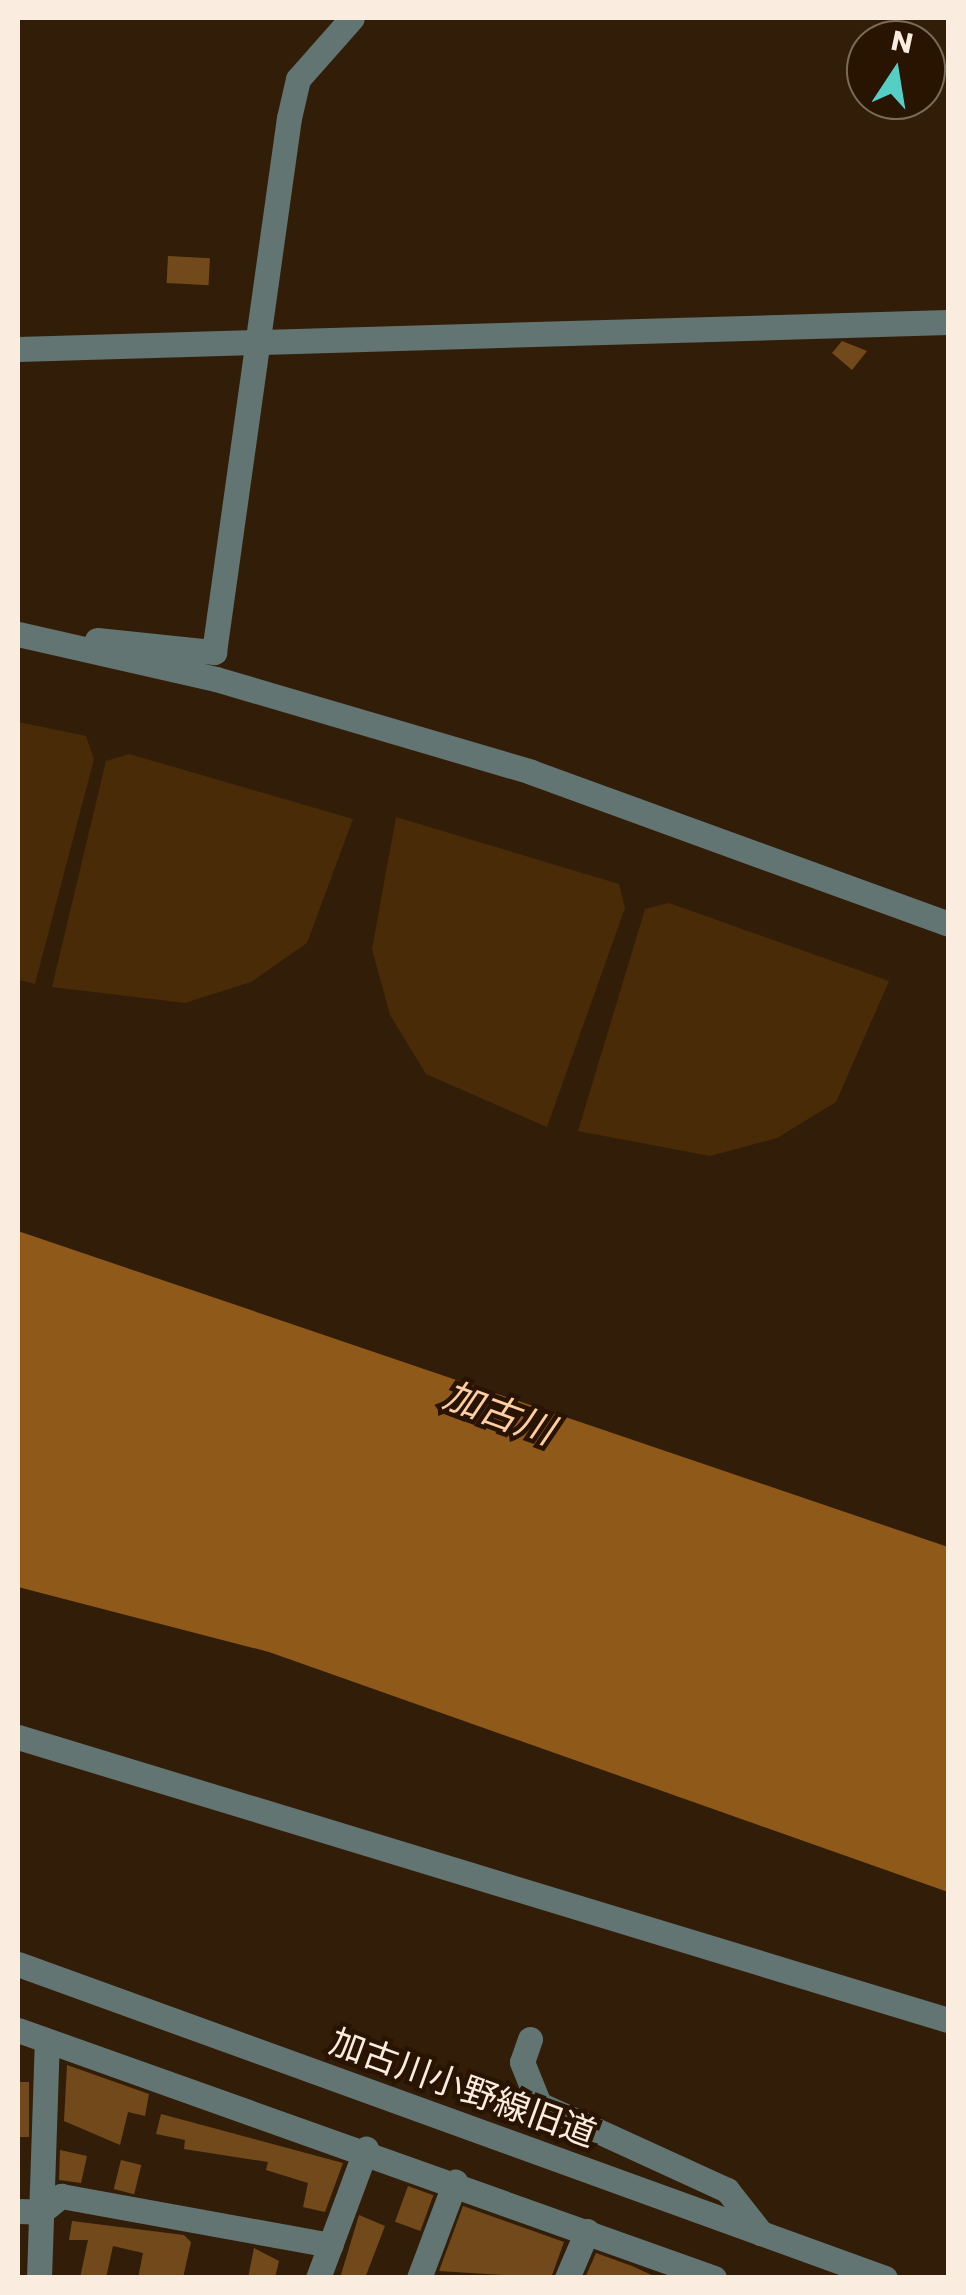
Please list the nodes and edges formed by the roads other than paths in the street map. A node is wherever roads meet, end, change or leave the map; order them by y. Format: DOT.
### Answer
graph roads {
  1 [pos="352,18"];
  2 [pos="948,322"];
  3 [pos="260,340"];
  4 [pos="18,350"];
  5 [pos="18,637"];
  6 [pos="51,643"];
  7 [pos="948,924"];
  8 [pos="18,1737"];
  9 [pos="18,1964"];
  10 [pos="948,2020"];
  11 [pos="18,2030"];
  12 [pos="530,2040"];
  13 [pos="47,2042"];
  14 [pos="366,2149"];
  15 [pos="455,2182"];
  16 [pos="29,2211"];
  17 [pos="587,2232"];
  18 [pos="761,2233"];
  19 [pos="331,2244"];
  20 [pos="39,2278"];
  21 [pos="318,2278"];
  22 [pos="418,2278"];
  23 [pos="567,2278"];
  24 [pos="714,2278"];
  25 [pos="885,2278"];
  1 -- 3 [label="street"];
  2 -- 3 [label="street"];
  3 -- 4 [label="street"];
  3 -- 6 [label="street"];
  5 -- 6 [label="street"];
  6 -- 7 [label="street"];
  8 -- 10 [label="street"];
  9 -- 18 [label="street, 加古川小野線旧道"];
  11 -- 13 [label="street"];
  12 -- 18 [label="street"];
  13 -- 14 [label="street"];
  13 -- 16 [label="street"];
  14 -- 15 [label="street"];
  14 -- 19 [label="street"];
  15 -- 17 [label="street"];
  15 -- 22 [label="street"];
  16 -- 19 [label="street"];
  16 -- 20 [label="street"];
  17 -- 23 [label="street"];
  17 -- 24 [label="street"];
  18 -- 25 [label="street, 加古川小野線旧道"];
  19 -- 21 [label="street"];
}
